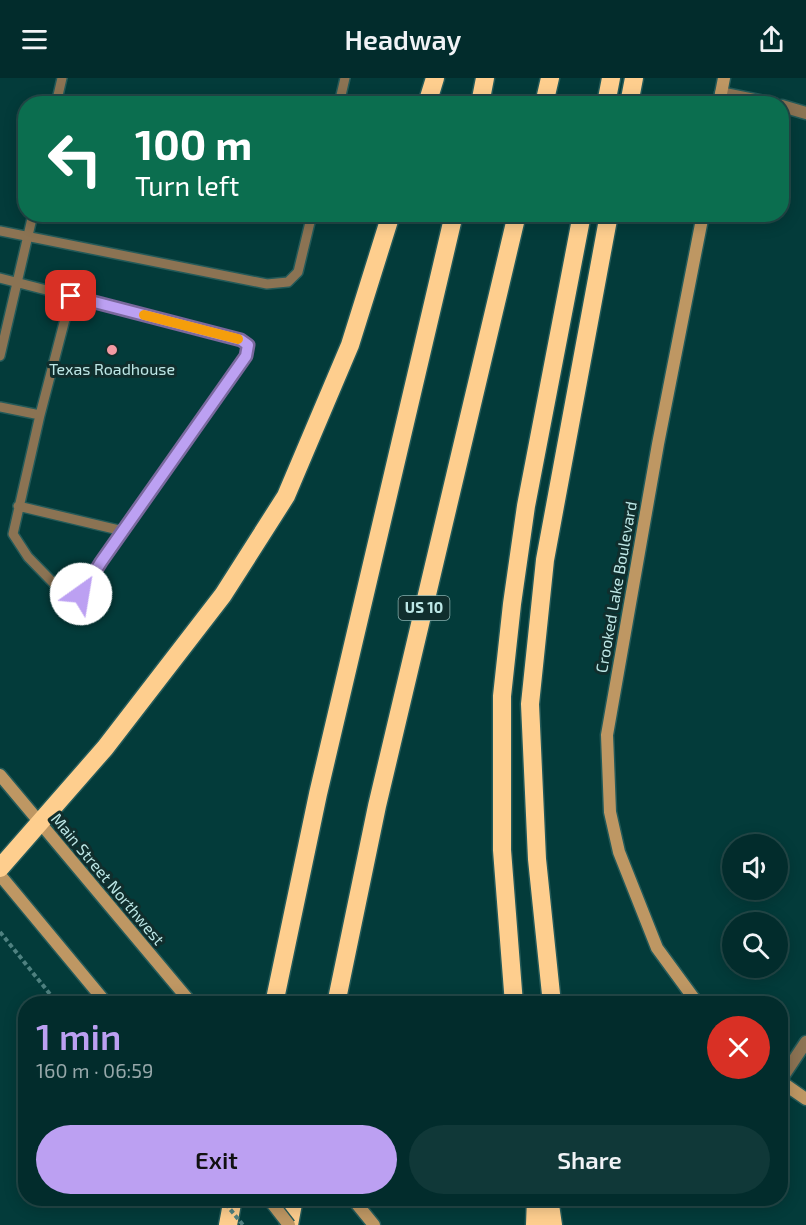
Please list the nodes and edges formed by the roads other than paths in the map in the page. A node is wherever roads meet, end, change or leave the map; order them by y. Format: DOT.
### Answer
graph roads {
  1 [pos="62,78"];
  2 [pos="345,78"];
  3 [pos="435,78"];
  4 [pos="485,78"];
  5 [pos="550,78"];
  6 [pos="611,78"];
  7 [pos="634,78"];
  8 [pos="724,78"];
  9 [pos="58,96"];
  10 [pos="341,96"];
  11 [pos="429,96"];
  12 [pos="482,96"];
  13 [pos="546,96"];
  14 [pos="608,96"];
  15 [pos="631,96"];
  16 [pos="720,96"];
  17 [pos="789,108"];
  18 [pos="806,113"];
  19 [pos="31,222"];
  20 [pos="310,222"];
  21 [pos="388,222"];
  22 [pos="452,222"];
  23 [pos="515,222"];
  24 [pos="580,222"];
  25 [pos="608,222"];
  26 [pos="702,222"];
  27 [pos="0,231"];
  28 [pos="28,237"];
  29 [pos="0,278"];
  30 [pos="17,282"];
  31 [pos="71,296"];
  32 [pos="0,356"];
  33 [pos="0,407"];
  34 [pos="40,415"];
  35 [pos="18,506"];
  36 [pos="123,531"];
  37 [pos="0,775"];
  38 [pos="39,824"];
  39 [pos="0,868"];
  40 [pos="0,875"];
  41 [pos="100,996"];
  42 [pos="185,996"];
  43 [pos="276,996"];
  44 [pos="338,996"];
  45 [pos="513,996"];
  46 [pos="551,996"];
  47 [pos="692,996"];
  48 [pos="806,1042"];
  49 [pos="788,1069"];
  50 [pos="788,1087"];
  51 [pos="806,1099"];
  52 [pos="232,1206"];
  53 [pos="274,1206"];
  54 [pos="293,1206"];
  55 [pos="359,1206"];
  56 [pos="536,1206"];
  57 [pos="550,1206"];
  58 [pos="228,1225"];
  59 [pos="289,1225"];
  60 [pos="374,1225"];
  61 [pos="535,1225"];
  62 [pos="553,1225"];
  1 -- 9 [label="lane"];
  2 -- 10 [label="lane"];
  3 -- 11 [label="highway"];
  4 -- 12 [label="highway"];
  5 -- 13 [label="highway"];
  6 -- 14 [label="highway"];
  7 -- 15 [label="highway"];
  8 -- 16 [label="street"];
  17 -- 18 [label="street"];
  19 -- 28 [label="lane"];
  20 -- 28 [label="lane"];
  21 -- 38 [label="highway"];
  22 -- 43 [label="highway"];
  23 -- 44 [label="highway, US 10"];
  24 -- 45 [label="highway"];
  25 -- 46 [label="highway"];
  26 -- 47 [label="street, Crooked Lake Boulevard"];
  27 -- 28 [label="lane"];
  28 -- 30 [label="lane"];
  29 -- 30 [label="lane"];
  30 -- 31 [label="lane"];
  30 -- 32 [label="lane"];
  31 -- 34 [label="lane"];
  31 -- 36 [label="lane"];
  33 -- 34 [label="lane"];
  34 -- 35 [label="lane"];
  35 -- 36 [label="lane"];
  35 -- 36 [label="lane"];
  37 -- 38 [label="street, Main Street Northwest"];
  38 -- 39 [label="highway"];
  38 -- 42 [label="street, Main Street Northwest"];
  40 -- 41 [label="street"];
  48 -- 49 [label="street"];
  50 -- 51 [label="street"];
  52 -- 58 [label="highway"];
  53 -- 59 [label="street, bridge"];
  54 -- 59 [label="highway"];
  55 -- 60 [label="street"];
  56 -- 61 [label="highway"];
  57 -- 62 [label="highway"];
}
